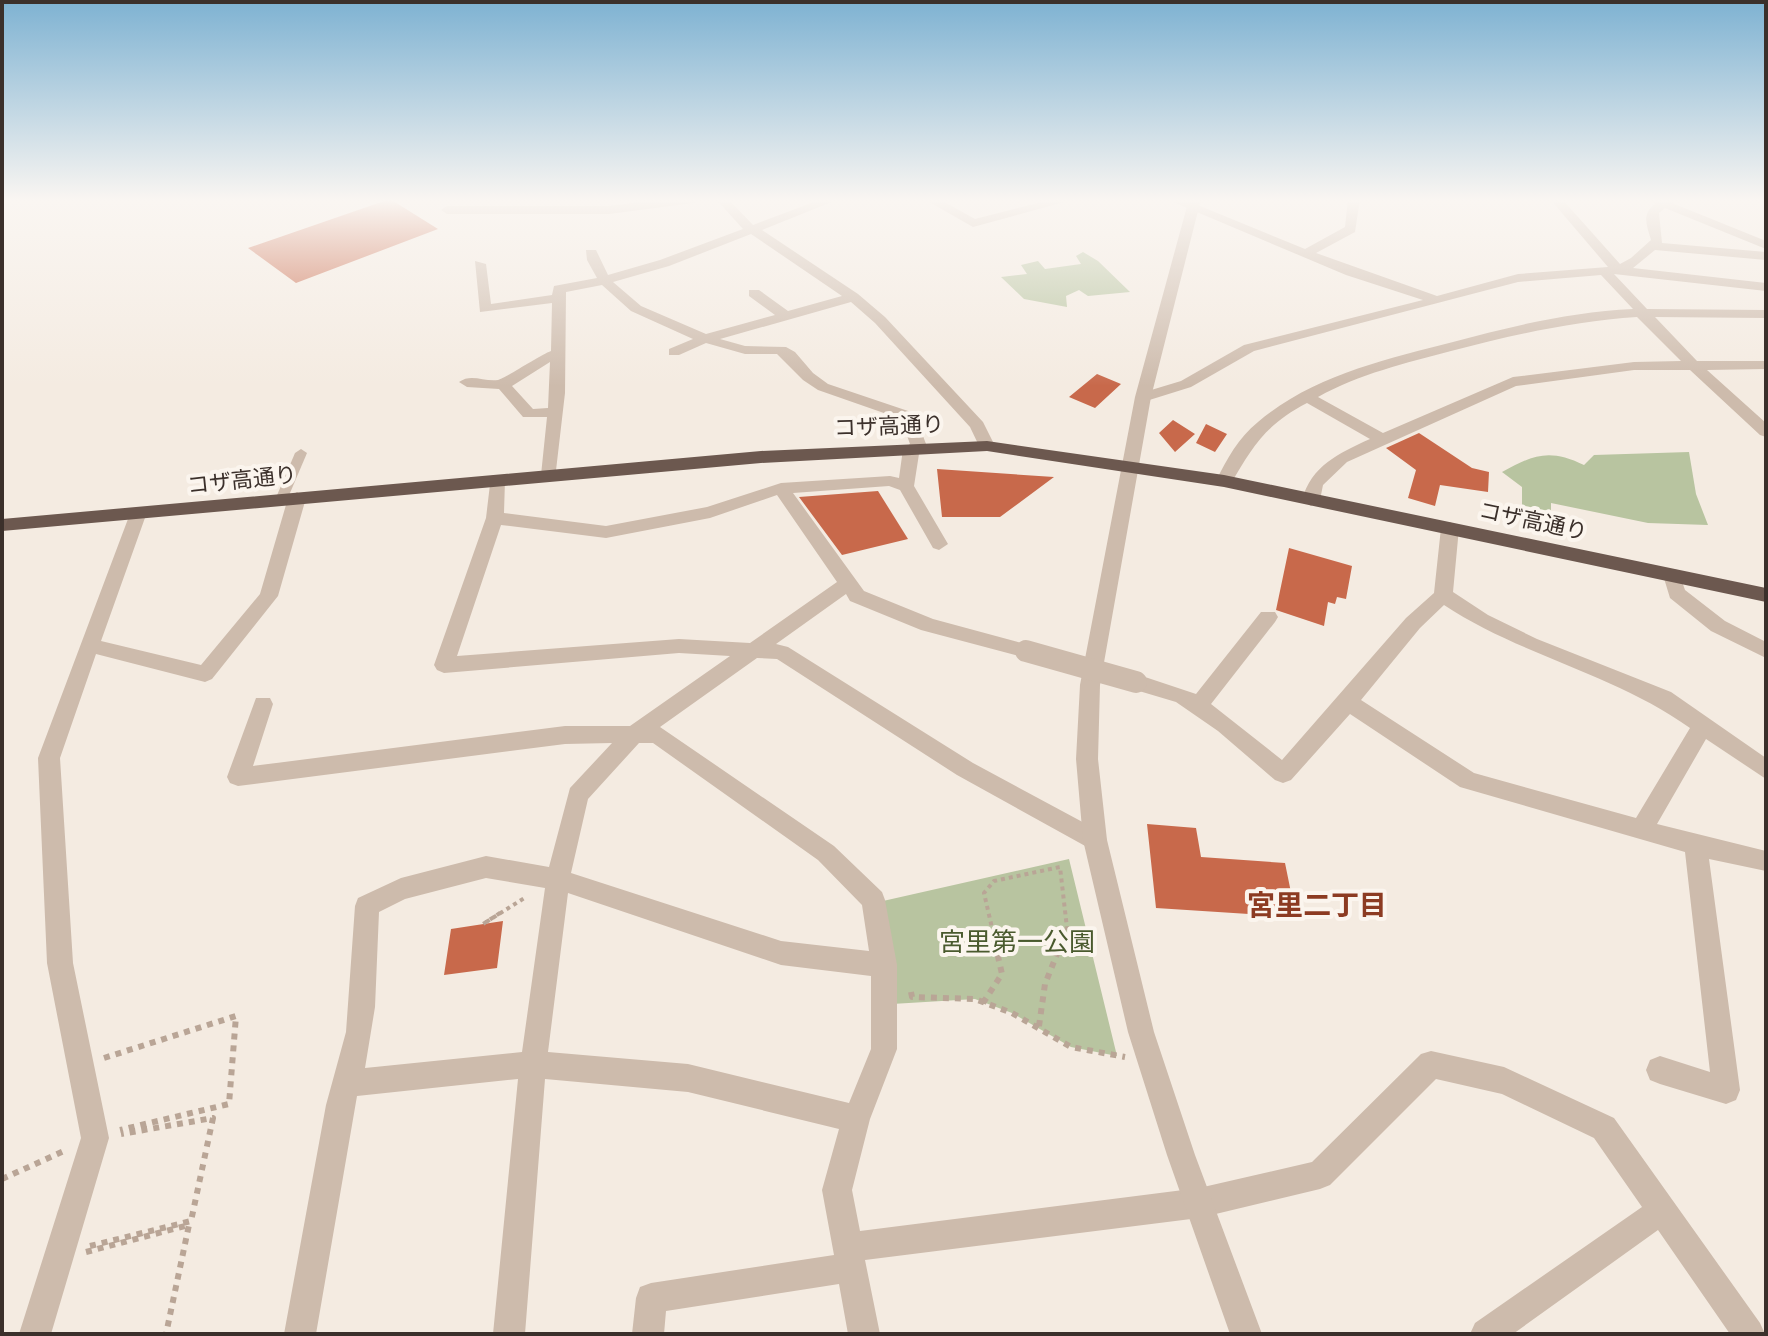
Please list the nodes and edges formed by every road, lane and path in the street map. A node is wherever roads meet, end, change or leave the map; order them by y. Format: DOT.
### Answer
graph roads {
  1 [pos="593,261"];
  2 [pos="669,261"];
  3 [pos="801,261"];
  4 [pos="1179,261"];
  5 [pos="1326,261"];
  6 [pos="1604,261"];
  7 [pos="1635,261"];
  8 [pos="480,264"];
  9 [pos="1612,271"];
  10 [pos="607,280"];
  11 [pos="1766,287"];
  12 [pos="754,293"];
  13 [pos="853,297"];
  14 [pos="560,298"];
  15 [pos="1438,300"];
  16 [pos="1645,313"];
  17 [pos="1766,314"];
  18 [pos="787,317"];
  19 [pos="706,338"];
  20 [pos="674,352"];
  21 [pos="557,353"];
  22 [pos="1693,365"];
  23 [pos="1766,365"];
  24 [pos="467,382"];
  25 [pos="503,385"];
  26 [pos="1306,396"];
  27 [pos="1143,397"];
  28 [pos="555,412"];
  29 [pos="1766,432"];
  30 [pos="1381,439"];
  31 [pos="987,446"];
  32 [pos="915,449"];
  33 [pos="301,453"];
  34 [pos="1130,466"];
  35 [pos="549,475"];
  36 [pos="497,480"];
  37 [pos="1224,481"];
  38 [pos="906,486"];
  39 [pos="781,488"];
  40 [pos="289,499"];
  41 [pos="1311,500"];
  42 [pos="137,515"];
  43 [pos="495,518"];
  44 [pos="2,525"];
  45 [pos="1450,528"];
  46 [pos="939,544"];
  47 [pos="1672,575"];
  48 [pos="849,583"];
  49 [pos="1443,595"];
  50 [pos="1766,595"];
  51 [pos="1268,617"];
  52 [pos="89,645"];
  53 [pos="753,651"];
  54 [pos="1766,651"];
  55 [pos="1348,702"];
  56 [pos="263,704"];
  57 [pos="1198,706"];
  58 [pos="1703,725"];
  59 [pos="634,734"];
  60 [pos="1766,770"];
  61 [pos="1642,829"];
  62 [pos="1095,840"];
  63 [pos="1696,845"];
  64 [pos="1766,861"];
  65 [pos="558,879"];
  66 [pos="532,893"];
  67 [pos="500,913"];
  68 [pos="884,965"];
  69 [pos="908,983"];
  70 [pos="983,1003"];
  71 [pos="1039,1026"];
  72 [pos="1132,1058"];
  73 [pos="103,1059"];
  74 [pos="533,1064"];
  75 [pos="1660,1070"];
  76 [pos="349,1083"];
  77 [pos="856,1119"];
  78 [pos="71,1148"];
  79 [pos="2,1179"];
  80 [pos="1199,1203"];
  81 [pos="1662,1210"];
  82 [pos="850,1257"];
  83 [pos="35,1334"];
  84 [pos="166,1334"];
  85 [pos="300,1334"];
  86 [pos="509,1334"];
  87 [pos="648,1334"];
  88 [pos="864,1334"];
  89 [pos="1246,1334"];
  90 [pos="1486,1334"];
  91 [pos="1749,1334"];
  1 -- 10 [label="street"];
  2 -- 10 [label="street"];
  3 -- 13 [label="street"];
  4 -- 27 [label="street"];
  5 -- 15 [label="street"];
  6 -- 9 [label="street"];
  7 -- 9 [label="street"];
  8 -- 14 [label="street"];
  9 -- 11 [label="street"];
  9 -- 15 [label="street"];
  9 -- 16 [label="street"];
  10 -- 14 [label="street"];
  10 -- 19 [label="street"];
  12 -- 18 [label="street"];
  13 -- 18 [label="street"];
  13 -- 31 [label="street"];
  14 -- 21 [label="street"];
  15 -- 27 [label="street"];
  16 -- 17 [label="street"];
  16 -- 22 [label="street"];
  16 -- 26 [label="street"];
  18 -- 19 [label="street"];
  19 -- 20 [label="street"];
  19 -- 32 [label="street"];
  21 -- 25 [label="street"];
  21 -- 28 [label="street"];
  22 -- 23 [label="street"];
  22 -- 29 [label="street"];
  22 -- 30 [label="street"];
  24 -- 25 [label="street"];
  25 -- 28 [label="street"];
  26 -- 30 [label="street"];
  26 -- 37 [label="street"];
  27 -- 34 [label="street"];
  28 -- 35 [label="street"];
  30 -- 41 [label="street"];
  31 -- 32 [label="highway, コザ高通り"];
  31 -- 34 [label="highway, コザ高通り"];
  32 -- 35 [label="highway, コザ高通り"];
  32 -- 38 [label="street"];
  33 -- 40 [label="lane"];
  34 -- 37 [label="highway, コザ高通り"];
  34 -- 62 [label="street"];
  35 -- 36 [label="highway, コザ高通り"];
  36 -- 40 [label="highway, コザ高通り"];
  36 -- 43 [label="street"];
  37 -- 41 [label="highway, コザ高通り"];
  38 -- 39 [label="street"];
  38 -- 46 [label="street"];
  39 -- 43 [label="street"];
  39 -- 48 [label="street"];
  40 -- 42 [label="highway, コザ高通り"];
  40 -- 52 [label="street"];
  41 -- 45 [label="highway, コザ高通り"];
  42 -- 44 [label="highway, コザ高通り"];
  42 -- 52 [label="street"];
  43 -- 53 [label="street"];
  45 -- 47 [label="highway, コザ高通り"];
  45 -- 49 [label="street"];
  47 -- 50 [label="highway, コザ高通り"];
  47 -- 54 [label="street"];
  48 -- 53 [label="street"];
  48 -- 57 [label="street, bridge"];
  49 -- 55 [label="street"];
  49 -- 58 [label="street"];
  51 -- 57 [label="street"];
  52 -- 83 [label="street"];
  53 -- 59 [label="street"];
  53 -- 62 [label="street"];
  55 -- 57 [label="street"];
  55 -- 61 [label="street"];
  56 -- 59 [label="street"];
  58 -- 60 [label="street"];
  58 -- 61 [label="street"];
  59 -- 65 [label="street"];
  59 -- 68 [label="street"];
  61 -- 63 [label="street"];
  62 -- 80 [label="street"];
  63 -- 64 [label="street"];
  63 -- 75 [label="street"];
  65 -- 68 [label="street"];
  65 -- 74 [label="street"];
  65 -- 76 [label="street"];
  66 -- 67 [label="path"];
  68 -- 77 [label="street"];
  69 -- 70 [label="path"];
  70 -- 71 [label="path"];
  70 -- 71 [label="path"];
  71 -- 72 [label="path"];
  73 -- 84 [label="path"];
  74 -- 76 [label="street"];
  74 -- 77 [label="street"];
  74 -- 86 [label="street"];
  76 -- 85 [label="street"];
  77 -- 82 [label="street"];
  78 -- 79 [label="path"];
  80 -- 81 [label="street"];
  80 -- 82 [label="street"];
  80 -- 89 [label="street"];
  81 -- 90 [label="street"];
  81 -- 91 [label="street"];
  82 -- 87 [label="street"];
  82 -- 88 [label="street"];
}
